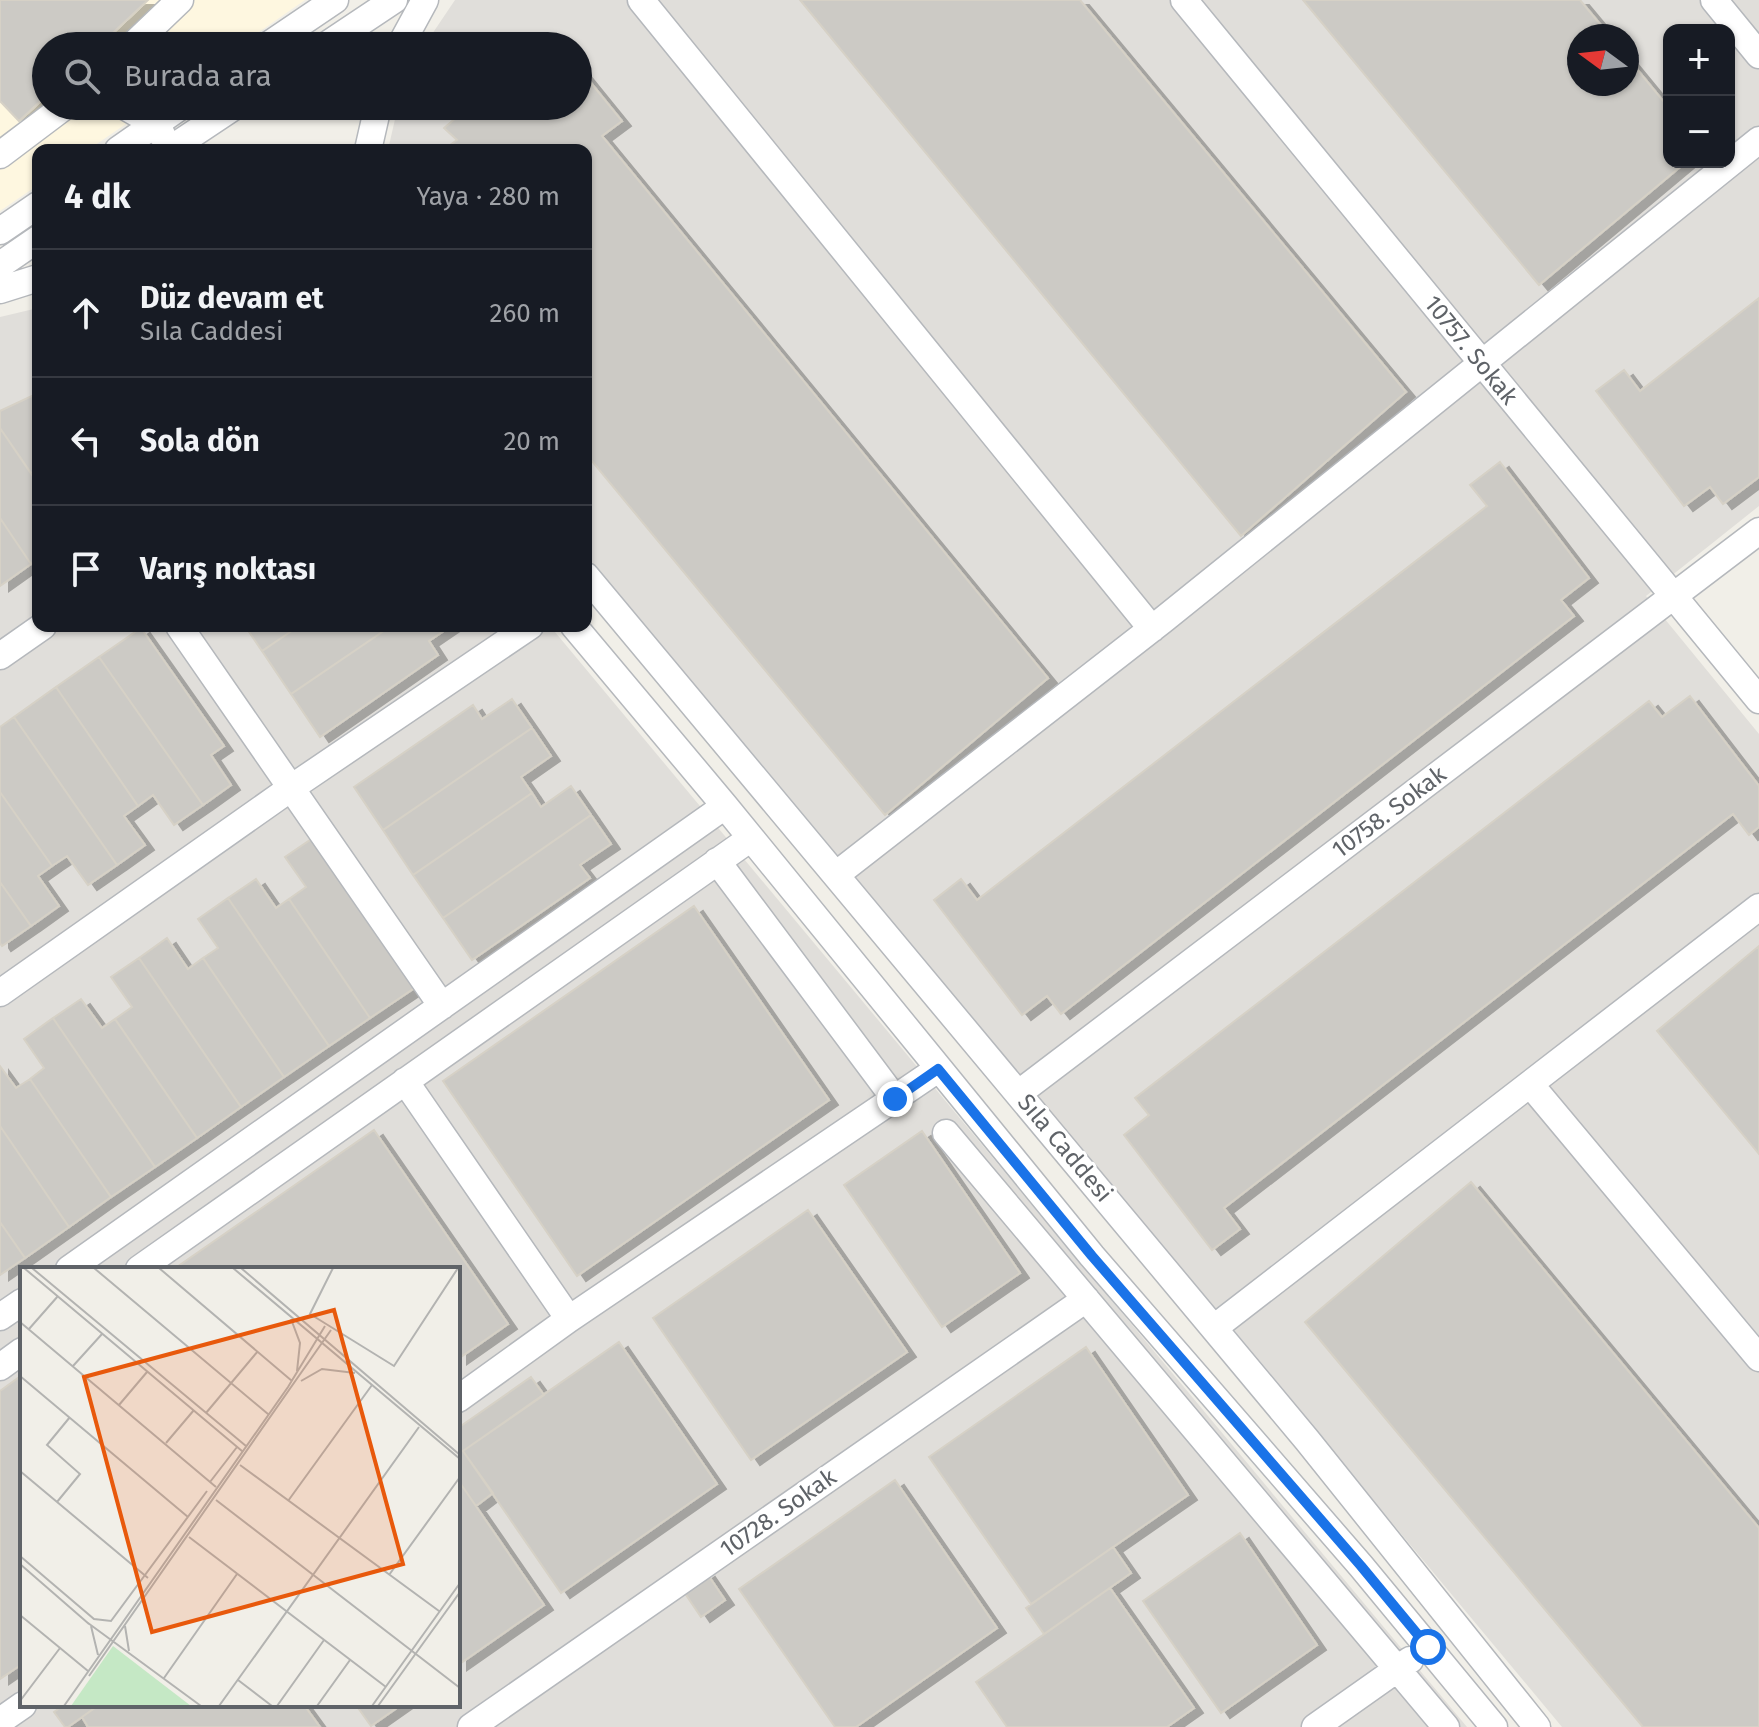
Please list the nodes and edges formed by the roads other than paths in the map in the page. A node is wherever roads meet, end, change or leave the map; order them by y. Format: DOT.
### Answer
graph roads {
  1 [pos="180,0"];
  2 [pos="335,0"];
  3 [pos="394,0"];
  4 [pos="425,0"];
  5 [pos="641,0"];
  6 [pos="1184,0"];
  7 [pos="1714,0"];
  8 [pos="147,32"];
  9 [pos="288,32"];
  10 [pos="346,32"];
  11 [pos="408,32"];
  12 [pos="1759,55"];
  13 [pos="46,120"];
  14 [pos="145,120"];
  15 [pos="160,120"];
  16 [pos="188,120"];
  17 [pos="223,120"];
  18 [pos="375,120"];
  19 [pos="153,125"];
  20 [pos="206,140"];
  21 [pos="1759,140"];
  22 [pos="126,144"];
  23 [pos="168,144"];
  24 [pos="369,144"];
  25 [pos="0,155"];
  26 [pos="32,209"];
  27 [pos="0,231"];
  28 [pos="32,243"];
  29 [pos="0,265"];
  30 [pos="32,280"];
  31 [pos="0,290"];
  32 [pos="1481,362"];
  33 [pos="1759,531"];
  34 [pos="592,583"];
  35 [pos="1674,596"];
  36 [pos="1152,629"];
  37 [pos="34,632"];
  38 [pos="183,632"];
  39 [pos="521,632"];
  40 [pos="579,632"];
  41 [pos="0,656"];
  42 [pos="1759,700"];
  43 [pos="291,788"];
  44 [pos="725,806"];
  45 [pos="751,838"];
  46 [pos="717,861"];
  47 [pos="837,874"];
  48 [pos="1759,907"];
  49 [pos="0,993"];
  50 [pos="442,1006"];
  51 [pos="938,1069"];
  52 [pos="405,1081"];
  53 [pos="1530,1084"];
  54 [pos="1019,1093"];
  55 [pos="895,1099"];
  56 [pos="946,1133"];
  57 [pos="72,1267"];
  58 [pos="142,1267"];
  59 [pos="1086,1299"];
  60 [pos="20,1303"];
  61 [pos="0,1317"];
  62 [pos="569,1319"];
  63 [pos="1214,1328"];
  64 [pos="20,1352"];
  65 [pos="1759,1358"];
  66 [pos="0,1367"];
  67 [pos="460,1398"];
  68 [pos="1428,1647"];
  69 [pos="1397,1669"];
  70 [pos="20,1707"];
  71 [pos="0,1721"];
  72 [pos="471,1727"];
  73 [pos="1315,1727"];
  74 [pos="1446,1727"];
  75 [pos="1494,1727"];
  76 [pos="1537,1727"];
  1 -- 8 [label="street"];
  2 -- 9 [label="street"];
  3 -- 10 [label="street"];
  4 -- 11 [label="street"];
  5 -- 36 [label="street"];
  6 -- 32 [label="street, 10757. Sokak"];
  7 -- 12 [label="street"];
  13 -- 25 [label="street"];
  14 -- 19 [label="street"];
  15 -- 19 [label="street"];
  16 -- 20 [label="street"];
  17 -- 20 [label="street"];
  18 -- 24 [label="street"];
  19 -- 22 [label="street"];
  19 -- 23 [label="street"];
  21 -- 32 [label="street"];
  26 -- 27 [label="street"];
  28 -- 29 [label="street"];
  30 -- 31 [label="street"];
  32 -- 35 [label="street, 10757. Sokak"];
  32 -- 36 [label="street"];
  33 -- 35 [label="street, 10758. Sokak"];
  34 -- 47 [label="street, Sıla Caddesi"];
  35 -- 42 [label="street, 10757. Sokak"];
  35 -- 54 [label="street, 10758. Sokak"];
  36 -- 47 [label="street"];
  37 -- 41 [label="street"];
  38 -- 43 [label="street"];
  39 -- 43 [label="street"];
  40 -- 44 [label="street, Sıla Caddesi"];
  43 -- 49 [label="street"];
  43 -- 50 [label="street"];
  44 -- 45 [label="street, Sıla Caddesi"];
  44 -- 50 [label="street"];
  45 -- 46 [label="street"];
  45 -- 51 [label="street, Sıla Caddesi"];
  46 -- 52 [label="street"];
  46 -- 55 [label="street"];
  47 -- 54 [label="street, Sıla Caddesi"];
  48 -- 53 [label="street"];
  50 -- 57 [label="street"];
  51 -- 55 [label="street"];
  51 -- 68 [label="street, Sıla Caddesi"];
  52 -- 58 [label="street"];
  52 -- 62 [label="street"];
  53 -- 63 [label="street"];
  53 -- 65 [label="street"];
  54 -- 63 [label="street, Sıla Caddesi"];
  55 -- 62 [label="street"];
  56 -- 59 [label="street"];
  59 -- 69 [label="street"];
  59 -- 72 [label="street, 10728. Sokak"];
  60 -- 61 [label="street"];
  62 -- 67 [label="street"];
  63 -- 76 [label="street, Sıla Caddesi"];
  64 -- 66 [label="street"];
  68 -- 69 [label="street"];
  68 -- 75 [label="street, Sıla Caddesi"];
  69 -- 73 [label="street"];
  69 -- 74 [label="street"];
  70 -- 71 [label="street"];
}
